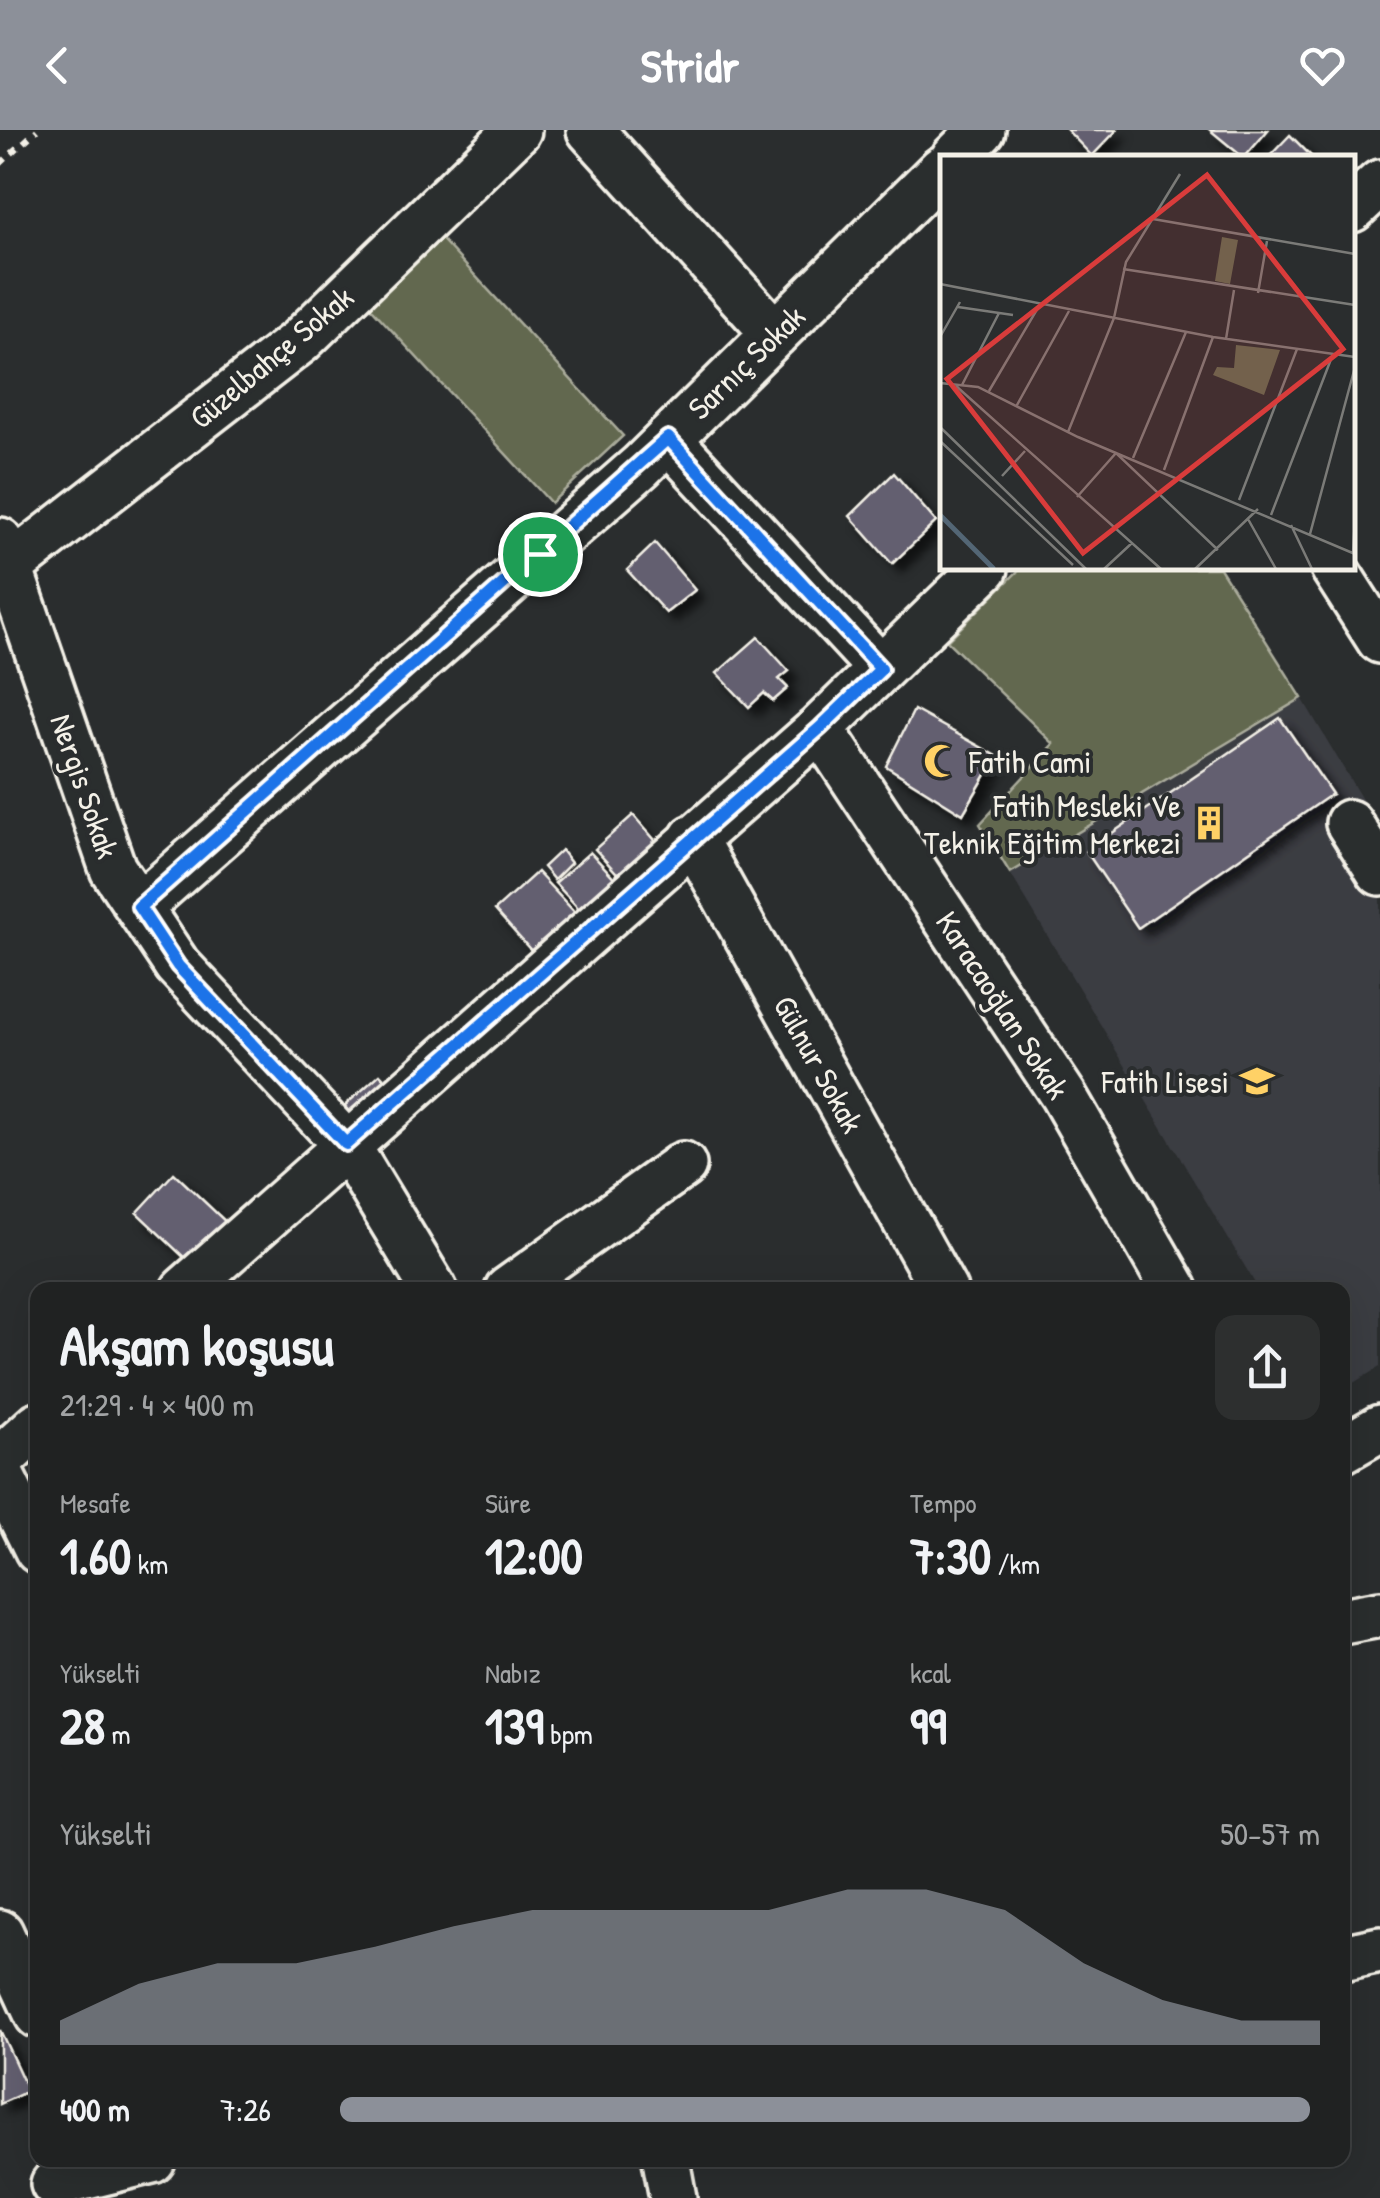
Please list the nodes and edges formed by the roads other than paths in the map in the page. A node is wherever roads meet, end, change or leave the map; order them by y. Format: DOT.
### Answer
graph roads {
  1 [pos="518,130"];
  2 [pos="590,130"];
  3 [pos="982,130"];
  4 [pos="957,155"];
  5 [pos="940,171"];
  6 [pos="775,334"];
  7 [pos="668,438"];
  8 [pos="4,554"];
  9 [pos="983,570"];
  10 [pos="1335,570"];
  11 [pos="1380,640"];
  12 [pos="881,669"];
  13 [pos="820,728"];
  14 [pos="1349,823"];
  15 [pos="694,838"];
  16 [pos="1380,872"];
  17 [pos="139,907"];
  18 [pos="346,1144"];
  19 [pos="683,1166"];
  20 [pos="193,1282"];
  21 [pos="429,1282"];
  22 [pos="519,1282"];
  23 [pos="940,1282"];
  24 [pos="1170,1282"];
  25 [pos="1380,1428"];
  26 [pos="30,1433"];
  27 [pos="1350,1445"];
  28 [pos="0,1460"];
  29 [pos="0,1474"];
  30 [pos="30,1534"];
  31 [pos="1380,1614"];
  32 [pos="1350,1620"];
  33 [pos="0,1933"];
  34 [pos="1380,1950"];
  35 [pos="1350,1956"];
  36 [pos="30,1997"];
  37 [pos="121,2167"];
  38 [pos="667,2167"];
  39 [pos="58,2181"];
  40 [pos="673,2198"];
  1 -- 8 [label="street, Güzelbahçe Sokak"];
  2 -- 6 [label="street"];
  3 -- 4 [label="street"];
  5 -- 6 [label="street, Sarnıç Sokak"];
  6 -- 7 [label="street, Sarnıç Sokak"];
  7 -- 12 [label="street"];
  7 -- 17 [label="street, Sarnıç Sokak"];
  8 -- 17 [label="street, Nergis Sokak"];
  9 -- 12 [label="street"];
  10 -- 11 [label="street"];
  12 -- 13 [label="street"];
  13 -- 15 [label="street"];
  13 -- 24 [label="street, Karacaoğlan Sokak"];
  14 -- 16 [label="street"];
  15 -- 18 [label="street"];
  15 -- 23 [label="street, Gülnur Sokak"];
  17 -- 18 [label="street, Nergis Sokak"];
  18 -- 20 [label="street"];
  18 -- 21 [label="street, Nergis Sokak"];
  19 -- 22 [label="street"];
  25 -- 27 [label="street"];
  26 -- 28 [label="street"];
  29 -- 30 [label="street"];
  31 -- 32 [label="street"];
  33 -- 36 [label="street"];
  34 -- 35 [label="street"];
  37 -- 39 [label="street"];
  38 -- 40 [label="street"];
}
